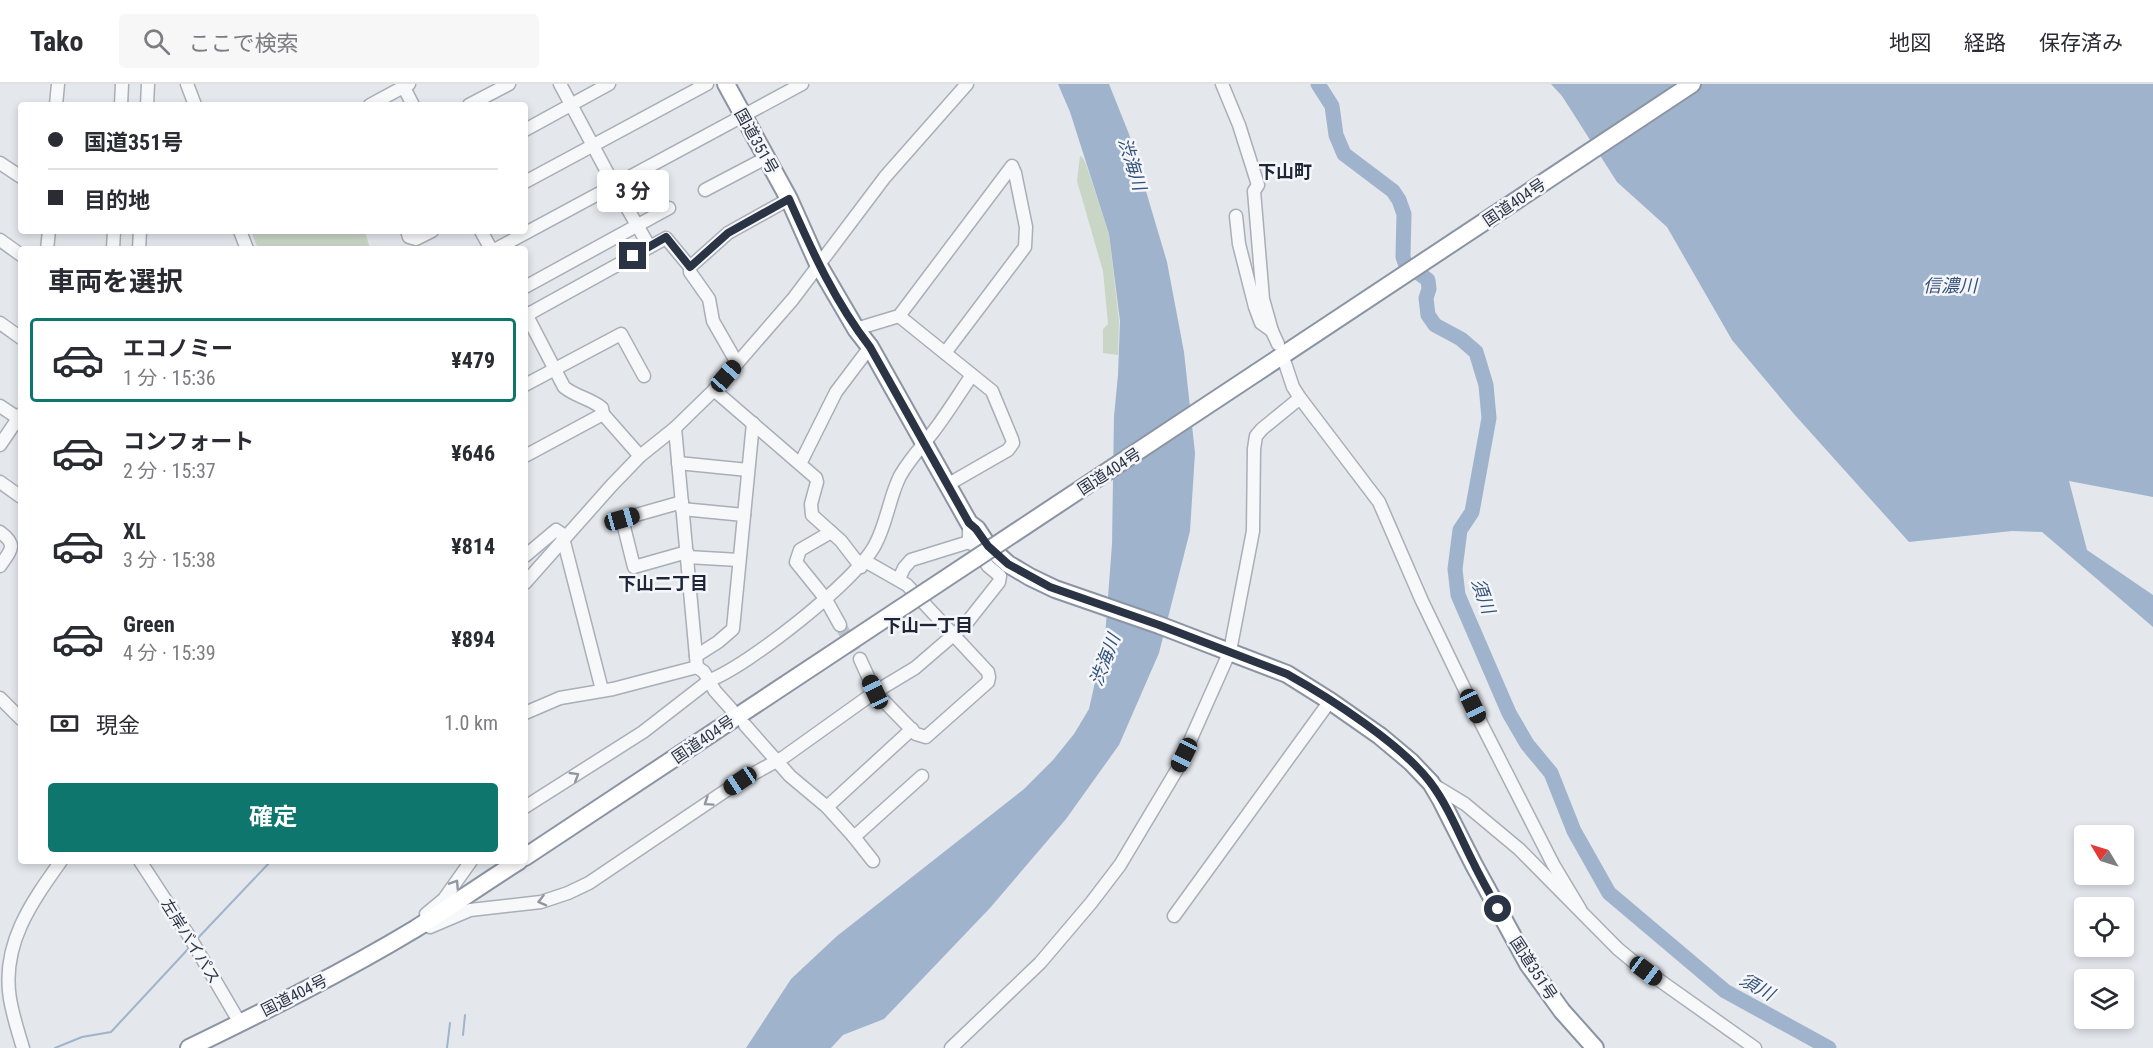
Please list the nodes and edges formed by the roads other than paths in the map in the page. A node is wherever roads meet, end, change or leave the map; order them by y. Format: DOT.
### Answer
graph roads {
  1 [pos="58,84"];
  2 [pos="122,84"];
  3 [pos="148,84"];
  4 [pos="187,84"];
  5 [pos="509,84"];
  6 [pos="561,84"];
  7 [pos="609,84"];
  8 [pos="707,84"];
  9 [pos="726,84"];
  10 [pos="802,84"];
  11 [pos="967,84"];
  12 [pos="1222,84"];
  13 [pos="1692,84"];
  14 [pos="405,85"];
  15 [pos="56,102"];
  16 [pos="121,102"];
  17 [pos="147,102"];
  18 [pos="194,102"];
  19 [pos="375,102"];
  20 [pos="412,102"];
  21 [pos="475,102"];
  22 [pos="571,105"];
  23 [pos="743,116"];
  24 [pos="528,128"];
  25 [pos="593,145"];
  26 [pos="766,158"];
  27 [pos="0,163"];
  28 [pos="18,175"];
  29 [pos="528,180"];
  30 [pos="614,186"];
  31 [pos="705,190"];
  32 [pos="789,199"];
  33 [pos="669,208"];
  34 [pos="1236,216"];
  35 [pos="637,225"];
  36 [pos="528,232"];
  37 [pos="408,234"];
  38 [pos="426,234"];
  39 [pos="524,234"];
  40 [pos="0,240"];
  41 [pos="502,246"];
  42 [pos="649,246"];
  43 [pos="18,253"];
  44 [pos="818,264"];
  45 [pos="690,267"];
  46 [pos="528,285"];
  47 [pos="528,314"];
  48 [pos="899,316"];
  49 [pos="528,319"];
  50 [pos="0,324"];
  51 [pos="856,328"];
  52 [pos="1272,331"];
  53 [pos="18,336"];
  54 [pos="1278,344"];
  55 [pos="870,347"];
  56 [pos="945,353"];
  57 [pos="737,363"];
  58 [pos="1285,363"];
  59 [pos="556,369"];
  60 [pos="972,375"];
  61 [pos="644,376"];
  62 [pos="528,383"];
  63 [pos="714,390"];
  64 [pos="1300,398"];
  65 [pos="0,406"];
  66 [pos="603,414"];
  67 [pos="18,416"];
  68 [pos="18,420"];
  69 [pos="753,423"];
  70 [pos="675,428"];
  71 [pos="923,442"];
  72 [pos="0,445"];
  73 [pos="528,454"];
  74 [pos="640,456"];
  75 [pos="678,463"];
  76 [pos="800,464"];
  77 [pos="748,470"];
  78 [pos="0,482"];
  79 [pos="947,484"];
  80 [pos="18,495"];
  81 [pos="682,506"];
  82 [pos="744,515"];
  83 [pos="969,523"];
  84 [pos="0,532"];
  85 [pos="831,532"];
  86 [pos="565,538"];
  87 [pos="969,542"];
  88 [pos="528,553"];
  89 [pos="687,555"];
  90 [pos="740,560"];
  91 [pos="863,564"];
  92 [pos="0,566"];
  93 [pos="898,579"];
  94 [pos="528,580"];
  95 [pos="825,598"];
  96 [pos="840,625"];
  97 [pos="955,635"];
  98 [pos="1226,650"];
  99 [pos="860,659"];
  100 [pos="697,661"];
  101 [pos="710,680"];
  102 [pos="602,690"];
  103 [pos="875,692"];
  104 [pos="0,698"];
  105 [pos="1330,701"];
  106 [pos="732,710"];
  107 [pos="528,712"];
  108 [pos="18,716"];
  109 [pos="745,725"];
  110 [pos="912,729"];
  111 [pos="776,761"];
  112 [pos="922,776"];
  113 [pos="1431,783"];
  114 [pos="528,805"];
  115 [pos="827,807"];
  116 [pos="854,837"];
  117 [pos="528,855"];
  118 [pos="873,861"];
  119 [pos="59,864"];
  120 [pos="142,864"];
  121 [pos="469,864"];
  122 [pos="514,864"];
  123 [pos="1580,909"];
  124 [pos="1174,916"];
  125 [pos="361,959"];
  126 [pos="5,968"];
  127 [pos="240,1023"];
  128 [pos="23,1048"];
  129 [pos="189,1048"];
  130 [pos="951,1048"];
  131 [pos="1595,1048"];
  132 [pos="1755,1048"];
  1 -- 15 [label="street"];
  2 -- 16 [label="street"];
  3 -- 17 [label="street"];
  4 -- 18 [label="street"];
  5 -- 21 [label="street"];
  6 -- 22 [label="street"];
  7 -- 22 [label="street"];
  8 -- 25 [label="street"];
  9 -- 23 [label="highway, 国道351号"];
  10 -- 23 [label="street"];
  11 -- 44 [label="street"];
  12 -- 52 [label="street"];
  13 -- 117 [label="highway, 国道404号, bridge"];
  14 -- 19 [label="street"];
  14 -- 20 [label="street"];
  22 -- 24 [label="street"];
  22 -- 25 [label="street"];
  23 -- 26 [label="highway, 国道351号"];
  23 -- 30 [label="street"];
  25 -- 29 [label="street"];
  25 -- 30 [label="street"];
  26 -- 31 [label="street"];
  26 -- 32 [label="highway, 国道351号"];
  27 -- 28 [label="street"];
  30 -- 35 [label="street"];
  30 -- 36 [label="street"];
  32 -- 44 [label="highway, 国道351号"];
  32 -- 45 [label="street"];
  33 -- 35 [label="street"];
  34 -- 52 [label="street"];
  35 -- 42 [label="street"];
  35 -- 46 [label="street"];
  37 -- 38 [label="street"];
  39 -- 41 [label="street"];
  40 -- 43 [label="street"];
  42 -- 45 [label="street"];
  42 -- 47 [label="street"];
  44 -- 51 [label="highway, 国道351号"];
  44 -- 57 [label="street"];
  45 -- 57 [label="street"];
  48 -- 51 [label="street"];
  48 -- 56 [label="street"];
  48 -- 56 [label="street"];
  49 -- 59 [label="street"];
  50 -- 53 [label="street"];
  51 -- 55 [label="highway, 国道351号"];
  52 -- 54 [label="street"];
  55 -- 71 [label="highway, 国道351号"];
  55 -- 76 [label="street"];
  56 -- 60 [label="street"];
  57 -- 63 [label="street"];
  58 -- 64 [label="street"];
  59 -- 61 [label="street"];
  59 -- 62 [label="street"];
  59 -- 66 [label="street"];
  60 -- 71 [label="street"];
  60 -- 79 [label="street"];
  63 -- 69 [label="street"];
  63 -- 70 [label="street"];
  64 -- 98 [label="street"];
  64 -- 123 [label="street"];
  65 -- 67 [label="street"];
  66 -- 73 [label="street"];
  66 -- 74 [label="street"];
  68 -- 72 [label="street"];
  69 -- 76 [label="street"];
  69 -- 77 [label="street"];
  70 -- 74 [label="street"];
  70 -- 75 [label="street"];
  71 -- 79 [label="highway, 国道351号"];
  71 -- 91 [label="street"];
  74 -- 86 [label="street"];
  75 -- 77 [label="street"];
  75 -- 81 [label="street"];
  76 -- 85 [label="street"];
  77 -- 82 [label="street"];
  78 -- 80 [label="street"];
  79 -- 83 [label="highway, 国道351号"];
  81 -- 82 [label="street"];
  81 -- 89 [label="street"];
  81 -- 89 [label="street"];
  82 -- 90 [label="street"];
  83 -- 87 [label="street"];
  83 -- 98 [label="highway, 国道351号"];
  84 -- 92 [label="street"];
  85 -- 91 [label="street"];
  85 -- 95 [label="street"];
  86 -- 88 [label="street"];
  86 -- 94 [label="street"];
  86 -- 102 [label="street"];
  87 -- 93 [label="street"];
  87 -- 97 [label="street"];
  89 -- 90 [label="street"];
  89 -- 100 [label="street"];
  90 -- 100 [label="street"];
  91 -- 93 [label="street"];
  91 -- 95 [label="street"];
  93 -- 97 [label="street"];
  95 -- 96 [label="street"];
  95 -- 101 [label="street"];
  97 -- 103 [label="street"];
  97 -- 110 [label="street"];
  98 -- 105 [label="highway, 国道351号"];
  98 -- 130 [label="street"];
  99 -- 103 [label="street"];
  100 -- 101 [label="street"];
  100 -- 102 [label="street"];
  101 -- 106 [label="street"];
  114 -- 101 [label="street, one-way"];
  102 -- 107 [label="street"];
  103 -- 110 [label="street"];
  103 -- 111 [label="street"];
  104 -- 108 [label="street"];
  105 -- 113 [label="highway, 国道351号"];
  105 -- 124 [label="street"];
  109 -- 111 [label="street"];
  110 -- 115 [label="street"];
  111 -- 115 [label="street"];
  111 -- 125 [label="street, one-way"];
  112 -- 116 [label="street"];
  113 -- 123 [label="street"];
  113 -- 131 [label="highway, 国道351号"];
  115 -- 116 [label="street"];
  116 -- 118 [label="street"];
  119 -- 126 [label="street"];
  120 -- 127 [label="street, 左岸バイパス"];
  125 -- 121 [label="street, one-way"];
  122 -- 125 [label="highway, 国道404号"];
  123 -- 132 [label="street"];
  125 -- 127 [label="highway, 国道404号"];
  126 -- 128 [label="street"];
  127 -- 129 [label="highway, 国道404号"];
}
